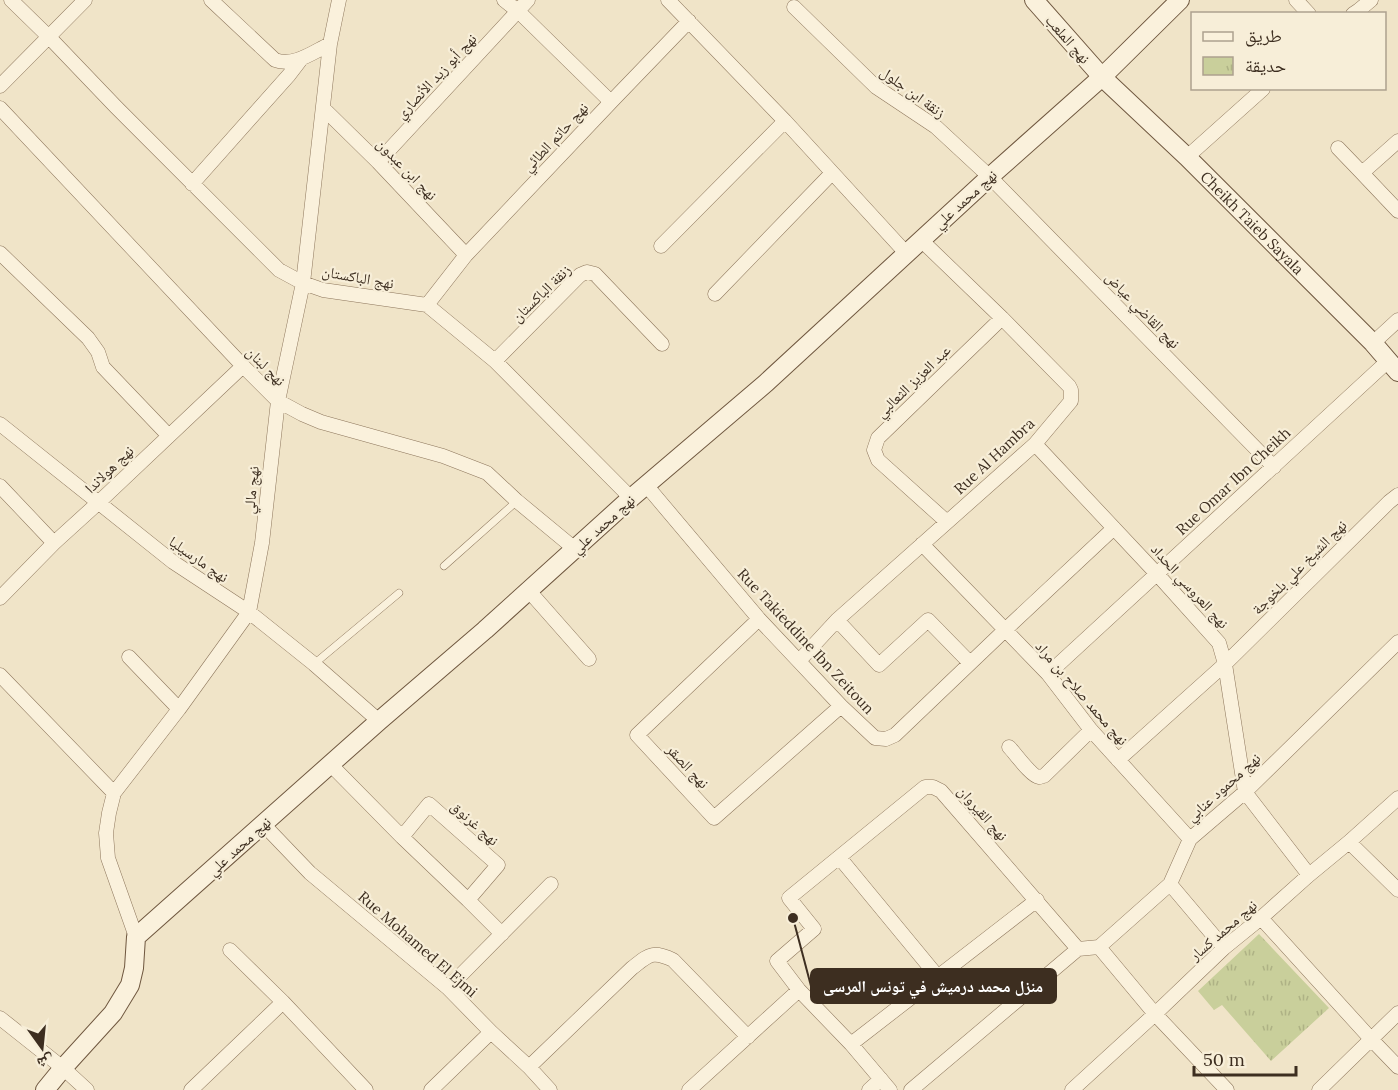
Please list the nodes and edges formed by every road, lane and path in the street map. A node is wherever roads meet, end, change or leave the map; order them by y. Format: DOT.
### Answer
graph roads {
  1 [pos="11,0"];
  2 [pos="85,0"];
  3 [pos="211,0"];
  4 [pos="339,0"];
  5 [pos="504,0"];
  6 [pos="528,0"];
  7 [pos="668,0"];
  8 [pos="1034,0"];
  9 [pos="1180,0"];
  10 [pos="1296,0"];
  11 [pos="1371,0"];
  12 [pos="794,7"];
  13 [pos="519,12"];
  14 [pos="1307,12"];
  15 [pos="1356,12"];
  16 [pos="689,21"];
  17 [pos="49,38"];
  18 [pos="330,44"];
  19 [pos="302,58"];
  20 [pos="1102,77"];
  21 [pos="0,86"];
  22 [pos="1262,90"];
  23 [pos="611,102"];
  24 [pos="0,108"];
  25 [pos="323,108"];
  26 [pos="785,121"];
  27 [pos="1398,141"];
  28 [pos="1338,148"];
  29 [pos="1187,157"];
  30 [pos="378,162"];
  31 [pos="832,173"];
  32 [pos="1362,174"];
  33 [pos="990,177"];
  34 [pos="192,184"];
  35 [pos="1398,211"];
  36 [pos="921,240"];
  37 [pos="661,246"];
  38 [pos="0,253"];
  39 [pos="906,253"];
  40 [pos="466,255"];
  41 [pos="303,284"];
  42 [pos="715,294"];
  43 [pos="428,305"];
  44 [pos="1002,318"];
  45 [pos="1398,320"];
  46 [pos="1373,343"];
  47 [pos="662,344"];
  48 [pos="495,361"];
  49 [pos="243,366"];
  50 [pos="1393,366"];
  51 [pos="278,401"];
  52 [pos="0,424"];
  53 [pos="168,435"];
  54 [pos="1035,444"];
  55 [pos="1274,466"];
  56 [pos="646,485"];
  57 [pos="0,486"];
  58 [pos="1398,495"];
  59 [pos="631,498"];
  60 [pos="517,501"];
  61 [pos="98,503"];
  62 [pos="947,522"];
  63 [pos="1114,528"];
  64 [pos="54,543"];
  65 [pos="922,544"];
  66 [pos="575,549"];
  67 [pos="444,566"];
  68 [pos="1157,574"];
  69 [pos="529,591"];
  70 [pos="399,594"];
  71 [pos="0,597"];
  72 [pos="249,612"];
  73 [pos="759,619"];
  74 [pos="837,620"];
  75 [pos="1005,630"];
  76 [pos="1398,642"];
  77 [pos="129,657"];
  78 [pos="589,659"];
  79 [pos="799,661"];
  80 [pos="969,663"];
  81 [pos="314,664"];
  82 [pos="1225,664"];
  83 [pos="1048,674"];
  84 [pos="0,676"];
  85 [pos="841,706"];
  86 [pos="179,709"];
  87 [pos="379,721"];
  88 [pos="1091,730"];
  89 [pos="1009,747"];
  90 [pos="1118,760"];
  91 [pos="330,764"];
  92 [pos="1245,792"];
  93 [pos="114,793"];
  94 [pos="1398,798"];
  95 [pos="263,824"];
  96 [pos="402,837"];
  97 [pos="1190,839"];
  98 [pos="1349,842"];
  99 [pos="838,857"];
  100 [pos="1309,875"];
  101 [pos="551,884"];
  102 [pos="1170,884"];
  103 [pos="1398,890"];
  104 [pos="468,900"];
  105 [pos="1036,900"];
  106 [pos="1262,918"];
  107 [pos="502,934"];
  108 [pos="136,937"];
  109 [pos="1099,947"];
  110 [pos="1224,948"];
  111 [pos="1078,949"];
  112 [pos="230,950"];
  113 [pos="938,976"];
  114 [pos="448,988"];
  115 [pos="799,990"];
  116 [pos="283,1002"];
  117 [pos="1398,1013"];
  118 [pos="1155,1014"];
  119 [pos="0,1018"];
  120 [pos="491,1032"];
  121 [pos="748,1037"];
  122 [pos="1371,1039"];
  123 [pos="851,1044"];
  124 [pos="529,1067"];
  125 [pos="1398,1067"];
  126 [pos="63,1068"];
  127 [pos="886,1084"];
  128 [pos="45,1090"];
  129 [pos="87,1090"];
  130 [pos="191,1090"];
  131 [pos="366,1090"];
  132 [pos="431,1090"];
  133 [pos="550,1090"];
  134 [pos="689,1090"];
  135 [pos="869,1090"];
  136 [pos="911,1090"];
  137 [pos="1072,1090"];
  138 [pos="1227,1090"];
  139 [pos="1319,1090"];
  1 -- 17 [label="street, نهج الباكستان"];
  2 -- 17 [label="street"];
  3 -- 19 [label="street"];
  4 -- 18 [label="street, نهج مالي"];
  5 -- 13 [label="street, نهج حاتم الطائي"];
  6 -- 13 [label="street, نهج أبو زيد الأنصاري"];
  7 -- 16 [label="street"];
  8 -- 20 [label="street, نهج الملعب"];
  9 -- 20 [label="street, نهج محمد علي"];
  10 -- 14 [label="street"];
  11 -- 15 [label="street"];
  12 -- 33 [label="street, زنقة ابن جلول"];
  13 -- 23 [label="street, نهج حاتم الطائي"];
  13 -- 30 [label="street, نهج أبو زيد الأنصاري"];
  16 -- 23 [label="street"];
  16 -- 26 [label="street"];
  17 -- 21 [label="street"];
  17 -- 34 [label="street, نهج الباكستان"];
  18 -- 19 [label="street"];
  18 -- 25 [label="street, نهج مالي"];
  19 -- 34 [label="street"];
  20 -- 29 [label="street, Cheikh Taieb Sayala"];
  20 -- 33 [label="street, نهج محمد علي"];
  22 -- 29 [label="street"];
  23 -- 40 [label="street, نهج حاتم الطائي"];
  24 -- 49 [label="street, نهج لبنان"];
  25 -- 30 [label="street, نهج ابن عبدون"];
  25 -- 41 [label="street, نهج مالي"];
  26 -- 31 [label="street"];
  26 -- 37 [label="street"];
  27 -- 32 [label="street"];
  28 -- 32 [label="street"];
  29 -- 46 [label="street, Cheikh Taieb Sayala"];
  30 -- 40 [label="street, نهج ابن عبدون"];
  31 -- 39 [label="street"];
  31 -- 42 [label="street"];
  32 -- 35 [label="street"];
  33 -- 36 [label="street, نهج محمد علي"];
  33 -- 55 [label="street, نهج القاضي عياض"];
  34 -- 41 [label="street, نهج الباكستان"];
  36 -- 39 [label="street, نهج محمد علي"];
  36 -- 44 [label="street, Rue Al Hambra"];
  38 -- 53 [label="street"];
  39 -- 56 [label="street, نهج محمد علي"];
  40 -- 43 [label="street, نهج حاتم الطائي"];
  41 -- 43 [label="street, نهج الباكستان"];
  41 -- 51 [label="street, نهج مالي"];
  43 -- 48 [label="street"];
  44 -- 54 [label="street, Rue Al Hambra"];
  44 -- 62 [label="street, عبد العزيز الثعالبي"];
  45 -- 46 [label="street"];
  46 -- 50 [label="street, Cheikh Taieb Sayala"];
  47 -- 48 [label="street, زنقة الباكستان"];
  48 -- 59 [label="street"];
  49 -- 51 [label="street, نهج لبنان"];
  49 -- 53 [label="street, نهج هولاندا"];
  50 -- 55 [label="street, Rue Omar Ibn Cheikh"];
  51 -- 60 [label="street, نهج لبنان"];
  51 -- 72 [label="street, نهج مالي"];
  52 -- 61 [label="street, نهج مارسيليا"];
  53 -- 61 [label="street, نهج هولاندا"];
  54 -- 62 [label="street, Rue Al Hambra"];
  54 -- 63 [label="street, نهج العروسي الحداد"];
  55 -- 68 [label="street, Rue Omar Ibn Cheikh"];
  56 -- 59 [label="street, نهج محمد علي"];
  56 -- 73 [label="street, Rue Takieddine Ibn Zeitoun"];
  57 -- 64 [label="street"];
  58 -- 82 [label="street, نهج الشيخ علي بلخوجة"];
  59 -- 66 [label="street, نهج محمد علي"];
  60 -- 66 [label="street, نهج لبنان"];
  60 -- 67 [label="lane"];
  61 -- 64 [label="street, نهج هولاندا"];
  61 -- 72 [label="street, نهج مارسيليا"];
  62 -- 65 [label="street, Rue Al Hambra"];
  63 -- 68 [label="street, نهج العروسي الحداد"];
  63 -- 75 [label="street, Rue Takieddine Ibn Zeitoun"];
  64 -- 71 [label="street, نهج هولاندا"];
  65 -- 74 [label="street, Rue Al Hambra"];
  65 -- 75 [label="street, نهج محمد صلاح بن مراد"];
  66 -- 69 [label="street, نهج محمد علي"];
  68 -- 82 [label="street, نهج العروسي الحداد"];
  68 -- 83 [label="street, Rue Omar Ibn Cheikh"];
  69 -- 78 [label="street"];
  69 -- 87 [label="street, نهج محمد علي"];
  70 -- 81 [label="lane"];
  72 -- 81 [label="street, نهج مارسيليا"];
  72 -- 86 [label="street, نهج مالي"];
  73 -- 79 [label="street, Rue Takieddine Ibn Zeitoun"];
  73 -- 85 [label="street, نهج الصقر"];
  74 -- 79 [label="street, Rue Al Hambra"];
  74 -- 80 [label="street"];
  75 -- 80 [label="street, Rue Takieddine Ibn Zeitoun"];
  75 -- 83 [label="street, نهج محمد صلاح بن مراد"];
  76 -- 92 [label="street, نهج محمود عنابي"];
  77 -- 86 [label="street"];
  79 -- 85 [label="street, Rue Takieddine Ibn Zeitoun"];
  80 -- 85 [label="street, Rue Takieddine Ibn Zeitoun"];
  81 -- 87 [label="street, نهج مارسيليا"];
  82 -- 90 [label="street, نهج الشيخ علي بلخوجة"];
  82 -- 92 [label="street, نهج العروسي الحداد"];
  83 -- 88 [label="street, نهج محمد صلاح بن مراد"];
  84 -- 93 [label="street"];
  86 -- 93 [label="street, نهج مالي"];
  87 -- 91 [label="street, نهج محمد علي"];
  88 -- 89 [label="street"];
  88 -- 90 [label="street, نهج محمد صلاح بن مراد"];
  90 -- 97 [label="street, نهج محمد صلاح بن مراد"];
  91 -- 95 [label="street, نهج محمد علي"];
  91 -- 96 [label="street"];
  92 -- 97 [label="street, نهج محمود عنابي"];
  92 -- 100 [label="street, نهج العروسي الحداد"];
  93 -- 108 [label="street, نهج مالي"];
  94 -- 98 [label="street, نهج محمد كسار"];
  95 -- 108 [label="street, نهج محمد علي"];
  95 -- 114 [label="street, Rue Mohamed El Ejmi"];
  96 -- 104 [label="street"];
  96 -- 104 [label="street, نهج غرنوق"];
  97 -- 102 [label="street, نهج محمود عنابي"];
  98 -- 100 [label="street, نهج محمد كسار"];
  98 -- 103 [label="street"];
  99 -- 105 [label="street, نهج القيروان"];
  99 -- 113 [label="street"];
  99 -- 115 [label="street, نهج القيروان"];
  100 -- 106 [label="street, نهج محمد كسار"];
  101 -- 107 [label="street"];
  102 -- 109 [label="street, نهج محمود عنابي"];
  102 -- 110 [label="street"];
  104 -- 107 [label="street"];
  105 -- 111 [label="street, نهج القيروان"];
  105 -- 113 [label="street"];
  106 -- 110 [label="street, نهج محمد كسار"];
  106 -- 122 [label="street"];
  107 -- 114 [label="street"];
  108 -- 126 [label="street"];
  109 -- 111 [label="street"];
  109 -- 118 [label="street"];
  110 -- 118 [label="street, نهج محمد كسار"];
  111 -- 136 [label="street"];
  112 -- 116 [label="street"];
  113 -- 123 [label="street"];
  114 -- 120 [label="street, Rue Mohamed El Ejmi"];
  115 -- 121 [label="street"];
  115 -- 123 [label="street"];
  116 -- 130 [label="street"];
  116 -- 131 [label="street"];
  117 -- 122 [label="street"];
  118 -- 137 [label="street, نهج محمد كسار"];
  118 -- 138 [label="street"];
  119 -- 126 [label="street"];
  120 -- 124 [label="street, Rue Mohamed El Ejmi"];
  120 -- 132 [label="street"];
  121 -- 124 [label="street"];
  121 -- 134 [label="street"];
  122 -- 125 [label="street"];
  122 -- 139 [label="street"];
  123 -- 127 [label="street"];
  124 -- 133 [label="street, Rue Mohamed El Ejmi"];
  126 -- 128 [label="street"];
  126 -- 129 [label="street"];
  127 -- 135 [label="street"];
}
